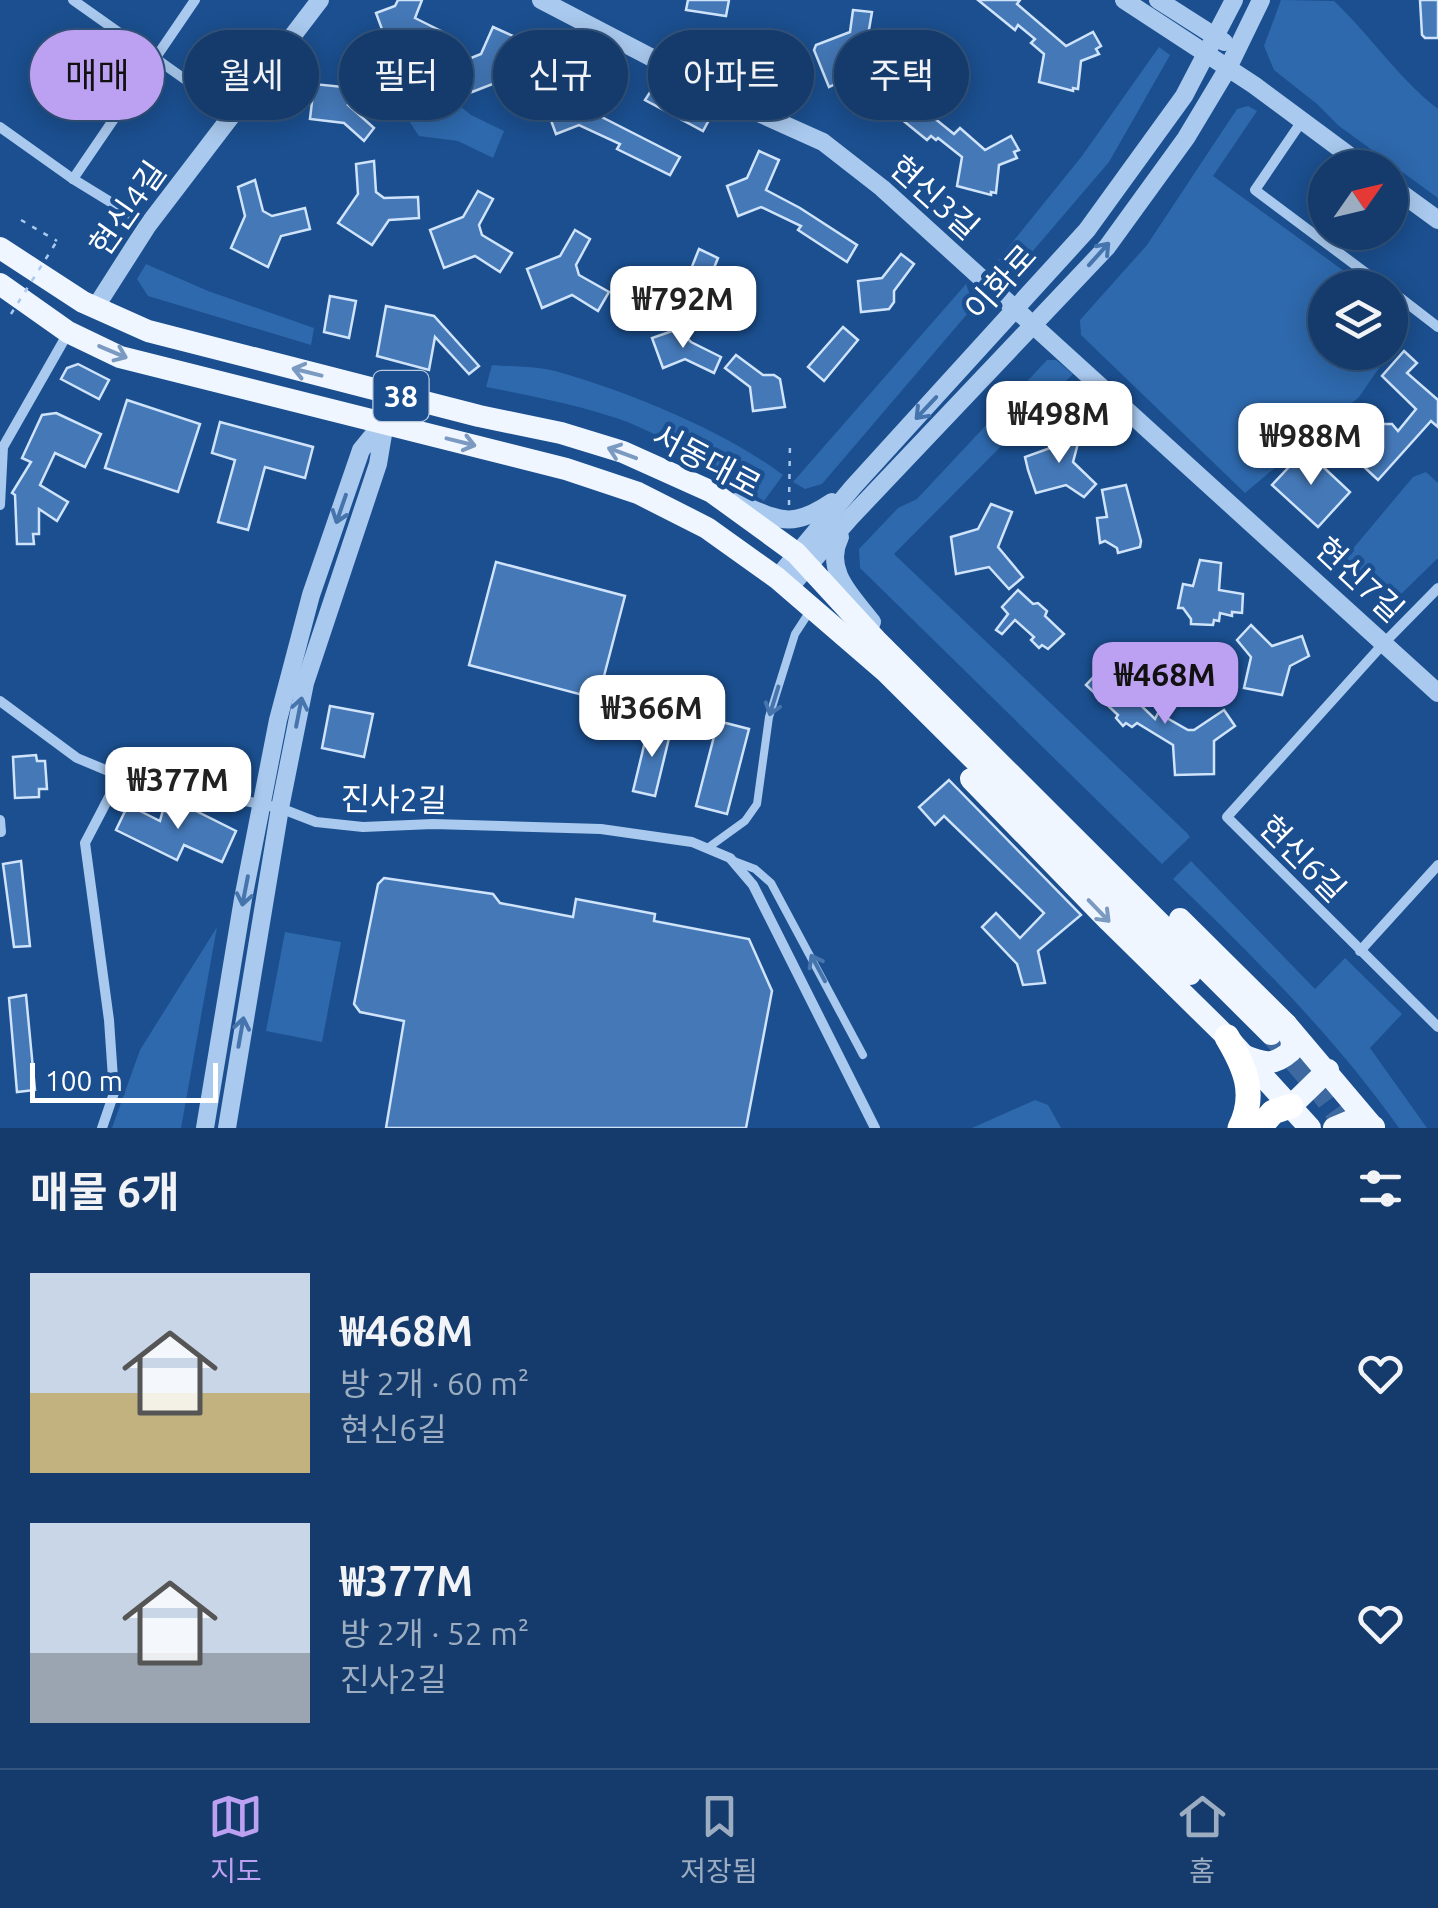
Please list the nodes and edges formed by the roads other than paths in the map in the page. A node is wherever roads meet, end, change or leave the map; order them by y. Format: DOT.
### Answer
graph roads {
  1 [pos="72,0"];
  2 [pos="195,0"];
  3 [pos="320,0"];
  4 [pos="541,0"];
  5 [pos="1124,0"];
  6 [pos="1158,0"];
  7 [pos="1234,0"];
  8 [pos="1261,0"];
  9 [pos="87,4"];
  10 [pos="120,30"];
  11 [pos="297,30"];
  12 [pos="1215,37"];
  13 [pos="164,45"];
  14 [pos="1237,50"];
  15 [pos="1205,54"];
  16 [pos="1228,68"];
  17 [pos="113,120"];
  18 [pos="229,120"];
  19 [pos="1302,121"];
  20 [pos="0,127"];
  21 [pos="1341,150"];
  22 [pos="73,179"];
  23 [pos="1408,198"];
  24 [pos="1438,220"];
  25 [pos="148,225"];
  26 [pos="0,248"];
  27 [pos="1362,270"];
  28 [pos="0,284"];
  29 [pos="1408,304"];
  30 [pos="95,308"];
  31 [pos="1016,310"];
  32 [pos="1032,325"];
  33 [pos="1438,327"];
  34 [pos="68,332"];
  35 [pos="390,393"];
  36 [pos="383,422"];
  37 [pos="853,487"];
  38 [pos="712,492"];
  39 [pos="0,504"];
  40 [pos="850,518"];
  41 [pos="807,564"];
  42 [pos="782,584"];
  43 [pos="1438,588"];
  44 [pos="810,611"];
  45 [pos="873,623"];
  46 [pos="1384,642"];
  47 [pos="1438,693"];
  48 [pos="0,701"];
  49 [pos="120,776"];
  50 [pos="272,806"];
  51 [pos="0,820"];
  52 [pos="1,832"];
  53 [pos="709,847"];
  54 [pos="734,861"];
  55 [pos="1438,864"];
  56 [pos="1360,950"];
  57 [pos="1438,1027"];
  58 [pos="1258,1039"];
  59 [pos="863,1055"];
  60 [pos="1328,1070"];
  61 [pos="1287,1117"];
  62 [pos="1374,1127"];
  63 [pos="102,1128"];
  64 [pos="205,1128"];
  65 [pos="226,1128"];
  66 [pos="875,1128"];
  67 [pos="1240,1128"];
  68 [pos="1259,1128"];
  69 [pos="1310,1128"];
  70 [pos="1334,1128"];
  1 -- 9 [label="street"];
  2 -- 13 [label="street"];
  3 -- 11 [label="street, 현신4길"];
  4 -- 31 [label="street, 현신3길"];
  5 -- 15 [label="street"];
  6 -- 12 [label="street"];
  7 -- 12 [label="street, 이화로"];
  8 -- 14 [label="street, 이화로"];
  9 -- 10 [label="street"];
  12 -- 14 [label="street"];
  12 -- 15 [label="street, 이화로"];
  14 -- 16 [label="street, 이화로"];
  15 -- 16 [label="street"];
  15 -- 31 [label="street, 이화로"];
  16 -- 19 [label="street"];
  32 -- 16 [label="street, 이화로, one-way"];
  17 -- 22 [label="street"];
  18 -- 25 [label="street, 현신4길"];
  19 -- 21 [label="street"];
  19 -- 27 [label="street"];
  20 -- 22 [label="street"];
  22 -- 25 [label="street"];
  23 -- 24 [label="street"];
  25 -- 30 [label="street, 현신4길"];
  26 -- 30 [label="main road, 서동대로 / 38"];
  28 -- 34 [label="main road, 서동대로 / 38"];
  29 -- 33 [label="street"];
  35 -- 30 [label="main road, 서동대로 / 38, one-way"];
  31 -- 32 [label="street, 현신7길"];
  31 -- 37 [label="street, 이화로, one-way"];
  32 -- 40 [label="street, 이화로"];
  32 -- 46 [label="street, 현신7길"];
  34 -- 36 [label="main road, 서동대로 / 38, one-way"];
  34 -- 39 [label="street"];
  35 -- 36 [label="street"];
  38 -- 35 [label="main road, 서동대로 / 38, one-way"];
  36 -- 42 [label="main road, 서동대로 / 38, one-way"];
  36 -- 50 [label="street"];
  37 -- 38 [label="street"];
  37 -- 41 [label="street, 이화로"];
  38 -- 41 [label="main road, 서동대로 / 38"];
  40 -- 41 [label="street, 이화로"];
  40 -- 45 [label="street"];
  41 -- 42 [label="street"];
  41 -- 45 [label="main road"];
  41 -- 58 [label="main road, 서동대로 / 38"];
  42 -- 44 [label="main road"];
  42 -- 58 [label="main road, 서동대로 / 38"];
  43 -- 46 [label="street, 현신6길"];
  44 -- 53 [label="lane, one-way"];
  44 -- 58 [label="main road, one-way"];
  45 -- 58 [label="main road"];
  46 -- 47 [label="street, 현신7길"];
  46 -- 56 [label="street, 현신6길"];
  48 -- 49 [label="street, 진사2길"];
  49 -- 50 [label="street, 진사2길"];
  49 -- 63 [label="street"];
  50 -- 53 [label="street, 진사2길"];
  50 -- 64 [label="street, one-way"];
  65 -- 50 [label="street, one-way"];
  51 -- 52 [label="street"];
  53 -- 54 [label="street, 진사2길"];
  59 -- 54 [label="lane, one-way"];
  54 -- 66 [label="street"];
  55 -- 56 [label="street"];
  56 -- 57 [label="street, 현신6길"];
  58 -- 60 [label="main road"];
  58 -- 61 [label="main road"];
  58 -- 67 [label="highway"];
  60 -- 61 [label="main road"];
  60 -- 62 [label="main road"];
  61 -- 68 [label="highway"];
  61 -- 69 [label="main road"];
  62 -- 70 [label="main road"];
}
